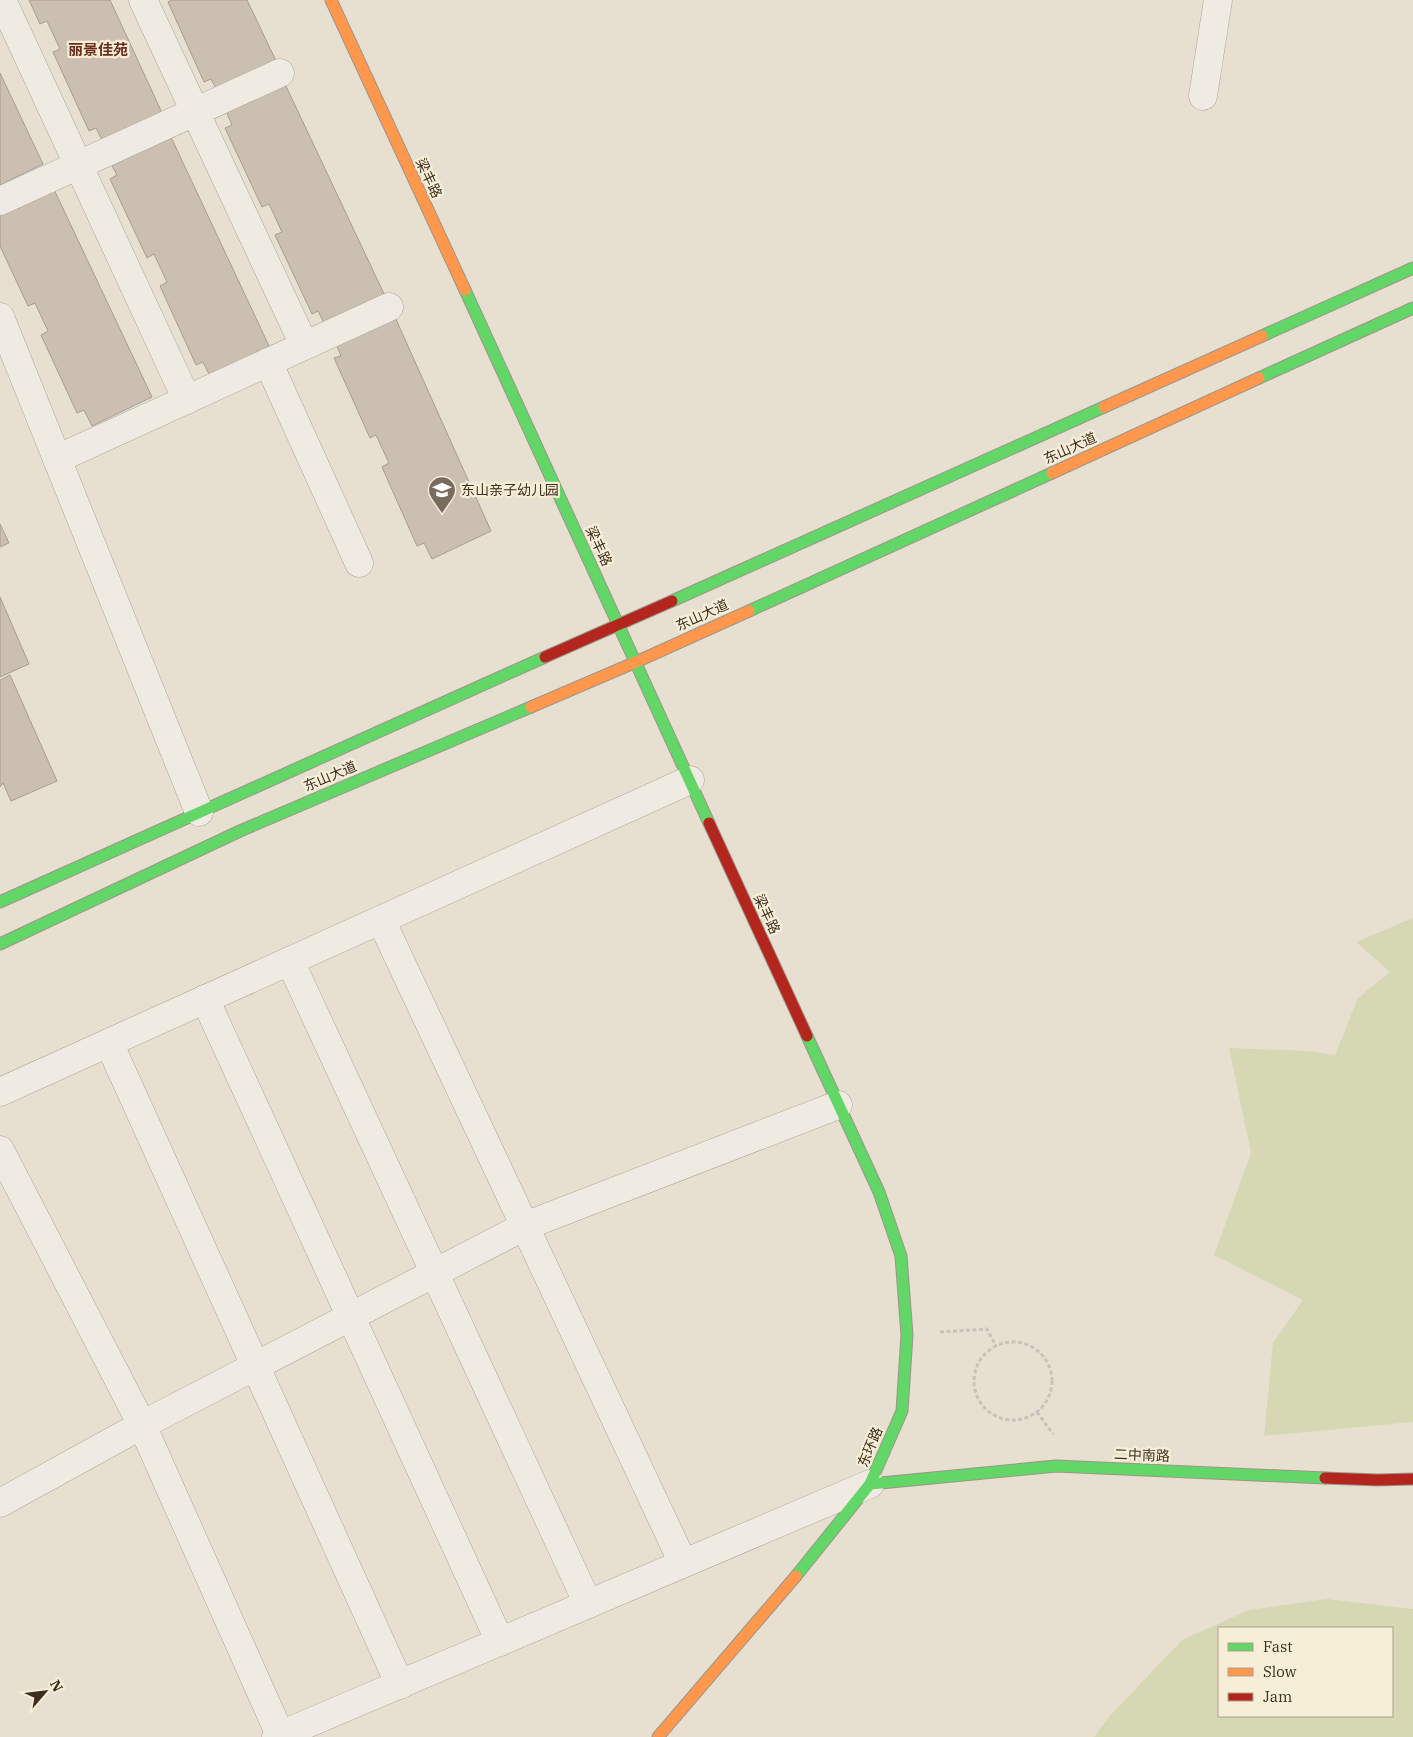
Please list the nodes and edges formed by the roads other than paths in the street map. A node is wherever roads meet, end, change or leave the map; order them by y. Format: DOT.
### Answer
graph roads {
  1 [pos="2,0"];
  2 [pos="143,0"];
  3 [pos="331,0"];
  4 [pos="1218,0"];
  5 [pos="280,73"];
  6 [pos="1203,96"];
  7 [pos="196,113"];
  8 [pos="78,165"];
  9 [pos="0,201"];
  10 [pos="1413,268"];
  11 [pos="389,307"];
  12 [pos="1413,308"];
  13 [pos="0,317"];
  14 [pos="304,345"];
  15 [pos="268,362"];
  16 [pos="187,400"];
  17 [pos="58,459"];
  18 [pos="359,563"];
  19 [pos="618,624"];
  20 [pos="636,662"];
  21 [pos="690,780"];
  22 [pos="199,812"];
  23 [pos="0,902"];
  24 [pos="381,920"];
  25 [pos="0,944"];
  26 [pos="290,961"];
  27 [pos="204,999"];
  28 [pos="109,1042"];
  29 [pos="0,1092"];
  30 [pos="838,1105"];
  31 [pos="0,1150"];
  32 [pos="524,1226"];
  33 [pos="435,1273"];
  34 [pos="351,1316"];
  35 [pos="255,1366"];
  36 [pos="142,1425"];
  37 [pos="1413,1479"];
  38 [pos="870,1484"];
  39 [pos="0,1504"];
  40 [pos="683,1564"];
  41 [pos="588,1604"];
  42 [pos="500,1642"];
  43 [pos="400,1685"];
  44 [pos="279,1736"];
  45 [pos="658,1737"];
  1 -- 8 [label="street"];
  2 -- 7 [label="street"];
  3 -- 19 [label="main road, 梁丰路"];
  4 -- 6 [label="street"];
  5 -- 7 [label="street"];
  7 -- 8 [label="street"];
  7 -- 14 [label="street"];
  8 -- 9 [label="street"];
  8 -- 16 [label="street"];
  10 -- 19 [label="main road, 东山大道"];
  11 -- 14 [label="street"];
  12 -- 20 [label="main road, 东山大道"];
  13 -- 17 [label="street"];
  14 -- 15 [label="street"];
  15 -- 16 [label="street"];
  15 -- 18 [label="street"];
  16 -- 17 [label="street"];
  17 -- 22 [label="street"];
  19 -- 20 [label="main road, 梁丰路"];
  19 -- 22 [label="main road, 东山大道"];
  20 -- 21 [label="main road, 梁丰路"];
  20 -- 25 [label="main road, 东山大道"];
  21 -- 24 [label="street"];
  21 -- 30 [label="main road, 梁丰路"];
  22 -- 23 [label="main road, 东山大道"];
  24 -- 26 [label="street"];
  24 -- 32 [label="street"];
  26 -- 27 [label="street"];
  26 -- 33 [label="street"];
  27 -- 28 [label="street"];
  27 -- 34 [label="street"];
  28 -- 29 [label="street"];
  28 -- 35 [label="street"];
  30 -- 32 [label="street"];
  30 -- 38 [label="main road, 东环路"];
  31 -- 36 [label="street"];
  32 -- 33 [label="street"];
  32 -- 40 [label="street"];
  33 -- 34 [label="street"];
  33 -- 41 [label="street"];
  34 -- 35 [label="street"];
  34 -- 42 [label="street"];
  35 -- 36 [label="street"];
  35 -- 43 [label="street"];
  36 -- 39 [label="street"];
  36 -- 44 [label="street"];
  37 -- 38 [label="main road, 二中南路"];
  38 -- 40 [label="street"];
  38 -- 45 [label="main road, 东环路"];
  40 -- 41 [label="street"];
  41 -- 42 [label="street"];
  42 -- 43 [label="street"];
  43 -- 44 [label="street"];
}
